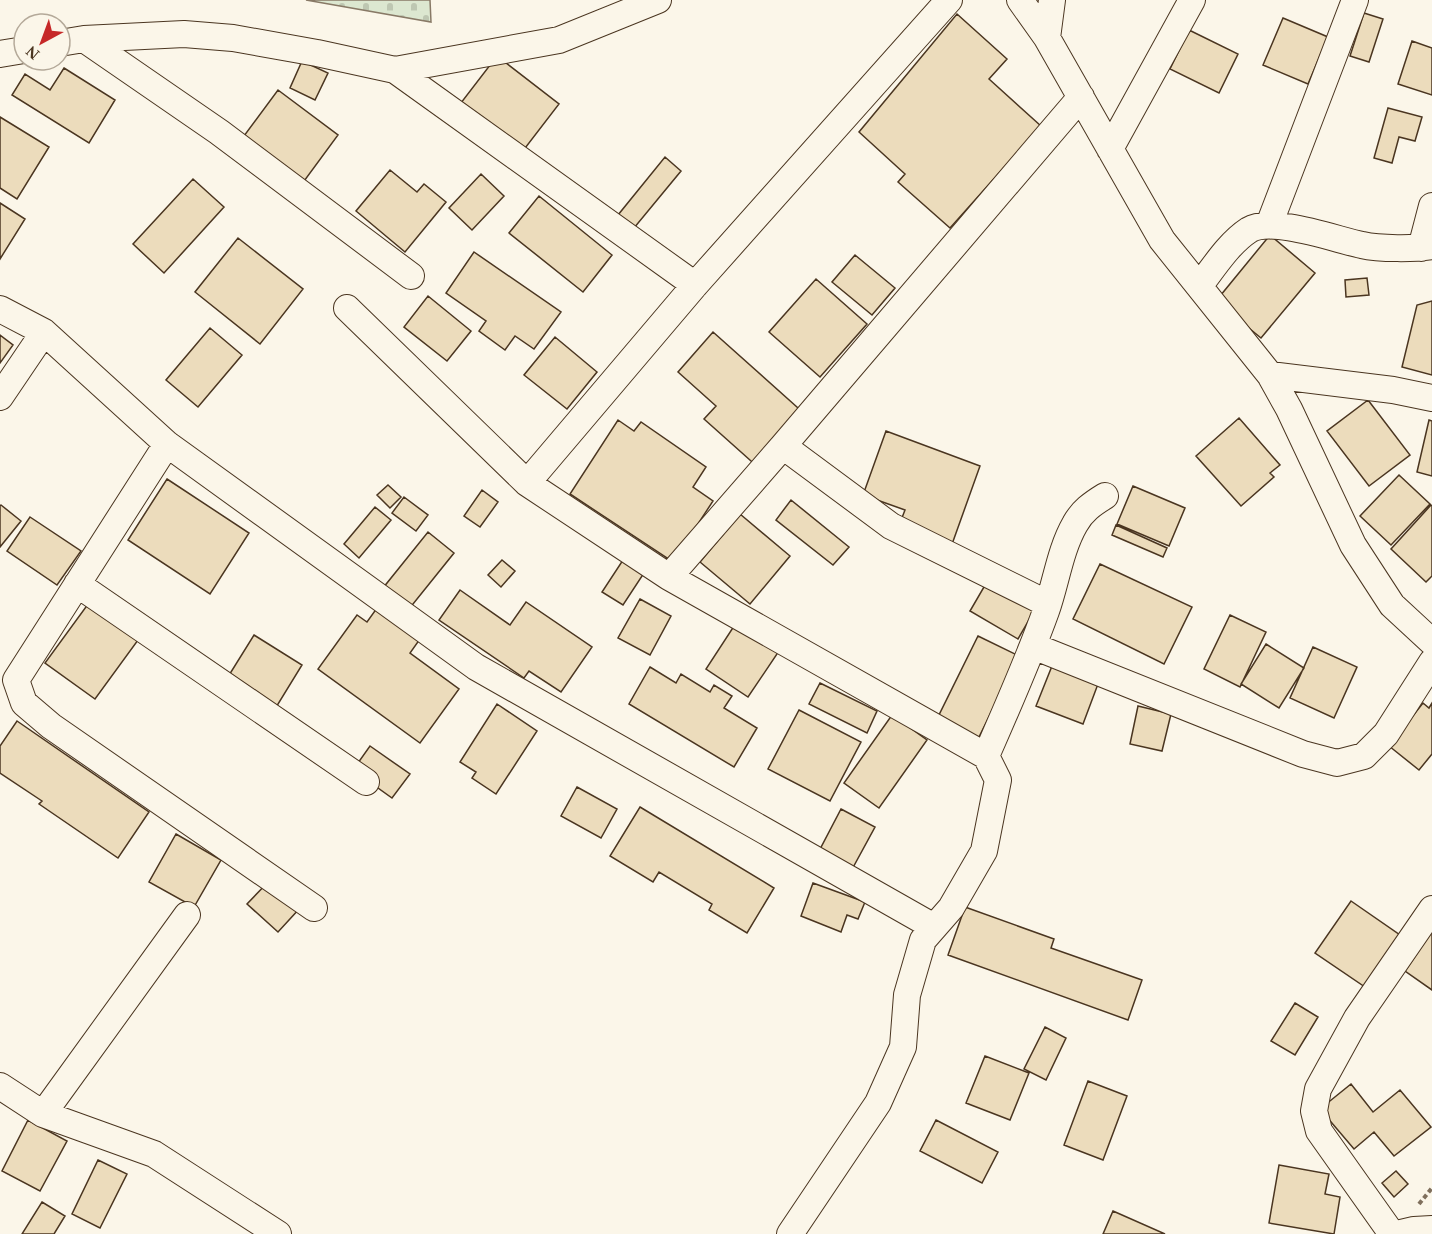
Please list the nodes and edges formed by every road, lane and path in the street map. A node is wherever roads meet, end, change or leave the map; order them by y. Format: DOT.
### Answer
graph roads {
  1 [pos="658,0"];
  2 [pos="949,0"];
  3 [pos="1020,0"];
  4 [pos="1052,0"];
  5 [pos="1192,0"];
  6 [pos="1355,0"];
  7 [pos="1047,38"];
  8 [pos="72,41"];
  9 [pos="395,70"];
  10 [pos="1081,97"];
  11 [pos="1110,149"];
  12 [pos="1432,206"];
  13 [pos="1269,225"];
  14 [pos="1426,247"];
  15 [pos="411,276"];
  16 [pos="695,285"];
  17 [pos="1200,285"];
  18 [pos="347,308"];
  19 [pos="0,309"];
  20 [pos="44,332"];
  21 [pos="1270,375"];
  22 [pos="0,397"];
  23 [pos="1432,398"];
  24 [pos="167,444"];
  25 [pos="783,446"];
  26 [pos="527,483"];
  27 [pos="1105,496"];
  28 [pos="669,577"];
  29 [pos="77,584"];
  30 [pos="1048,604"];
  31 [pos="1432,642"];
  32 [pos="1033,646"];
  33 [pos="1432,662"];
  34 [pos="986,756"];
  35 [pos="366,782"];
  36 [pos="314,908"];
  37 [pos="1432,909"];
  38 [pos="187,915"];
  39 [pos="934,927"];
  40 [pos="0,1086"];
  41 [pos="43,1114"];
  42 [pos="1432,1229"];
  43 [pos="278,1234"];
  44 [pos="790,1234"];
  45 [pos="1392,1234"];
  46 [pos="1397,1234"];
  1 -- 9 [label="street"];
  2 -- 16 [label="street"];
  3 -- 7 [label="street"];
  4 -- 7 [label="street"];
  5 -- 11 [label="street"];
  6 -- 13 [label="street"];
  7 -- 10 [label="street"];
  8 -- 9 [label="street"];
  8 -- 15 [label="street"];
  9 -- 16 [label="street"];
  10 -- 11 [label="street"];
  10 -- 25 [label="street"];
  11 -- 17 [label="street"];
  12 -- 14 [label="street"];
  13 -- 14 [label="street"];
  13 -- 17 [label="street"];
  16 -- 26 [label="street"];
  17 -- 21 [label="street"];
  18 -- 26 [label="street"];
  19 -- 20 [label="street"];
  20 -- 22 [label="street"];
  20 -- 24 [label="street"];
  21 -- 23 [label="street"];
  21 -- 31 [label="street"];
  24 -- 29 [label="street"];
  24 -- 39 [label="street"];
  25 -- 28 [label="street"];
  25 -- 30 [label="street"];
  26 -- 28 [label="street"];
  27 -- 30 [label="street"];
  28 -- 34 [label="street"];
  29 -- 35 [label="street"];
  29 -- 36 [label="street"];
  30 -- 32 [label="street"];
  32 -- 33 [label="street"];
  32 -- 34 [label="street"];
  34 -- 39 [label="street"];
  37 -- 45 [label="street"];
  38 -- 41 [label="street"];
  39 -- 44 [label="street"];
  40 -- 41 [label="street"];
  41 -- 43 [label="street"];
  42 -- 46 [label="street"];
}
